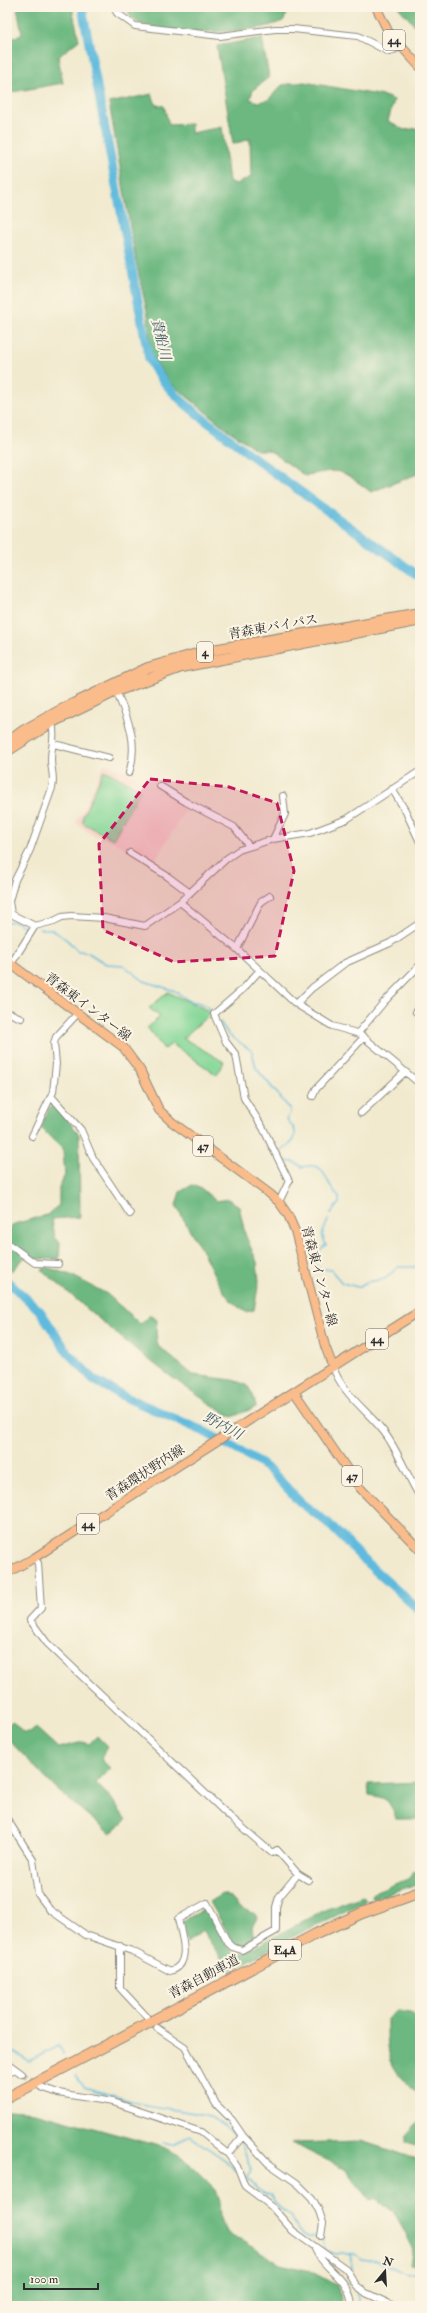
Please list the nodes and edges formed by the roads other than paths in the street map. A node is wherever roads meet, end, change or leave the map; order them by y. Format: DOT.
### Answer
graph roads {
  1 [pos="114,7"];
  2 [pos="376,7"];
  3 [pos="400,47"];
  4 [pos="420,67"];
  5 [pos="420,614"];
  6 [pos="420,621"];
  7 [pos="116,691"];
  8 [pos="52,722"];
  9 [pos="7,743"];
  10 [pos="54,744"];
  11 [pos="7,751"];
  12 [pos="109,758"];
  13 [pos="420,771"];
  14 [pos="129,773"];
  15 [pos="160,786"];
  16 [pos="392,789"];
  17 [pos="283,796"];
  18 [pos="273,839"];
  19 [pos="420,842"];
  20 [pos="249,846"];
  21 [pos="130,853"];
  22 [pos="190,893"];
  23 [pos="270,896"];
  24 [pos="180,902"];
  25 [pos="14,916"];
  26 [pos="7,919"];
  27 [pos="420,923"];
  28 [pos="35,926"];
  29 [pos="237,949"];
  30 [pos="420,965"];
  31 [pos="9,966"];
  32 [pos="259,971"];
  33 [pos="296,1004"];
  34 [pos="7,1012"];
  35 [pos="78,1014"];
  36 [pos="21,1018"];
  37 [pos="358,1033"];
  38 [pos="364,1037"];
  39 [pos="405,1072"];
  40 [pos="420,1084"];
  41 [pos="51,1096"];
  42 [pos="313,1096"];
  43 [pos="362,1113"];
  44 [pos="32,1136"];
  45 [pos="279,1202"];
  46 [pos="130,1214"];
  47 [pos="7,1243"];
  48 [pos="58,1264"];
  49 [pos="420,1311"];
  50 [pos="333,1367"];
  51 [pos="295,1393"];
  52 [pos="420,1497"];
  53 [pos="420,1550"];
  54 [pos="34,1558"];
  55 [pos="7,1573"];
  56 [pos="7,1819"];
  57 [pos="298,1874"];
  58 [pos="308,1880"];
  59 [pos="420,1892"];
  60 [pos="120,1946"];
  61 [pos="146,2016"];
  62 [pos="157,2028"];
  63 [pos="7,2063"];
  64 [pos="15,2069"];
  65 [pos="7,2073"];
  66 [pos="22,2074"];
  67 [pos="41,2087"];
  68 [pos="7,2098"];
  69 [pos="240,2140"];
  70 [pos="228,2154"];
  71 [pos="321,2236"];
  72 [pos="315,2248"];
  73 [pos="352,2306"];
  74 [pos="394,2306"];
  1 -- 3 [label="street"];
  2 -- 3 [label="main road, 44"];
  3 -- 4 [label="main road, 44"];
  5 -- 9 [label="highway, 青森東バイパス / 4"];
  6 -- 7 [label="highway, 青森東バイパス / 4"];
  7 -- 8 [label="highway, 青森東バイパス / 4"];
  7 -- 14 [label="street"];
  8 -- 10 [label="street"];
  8 -- 11 [label="highway, 青森東バイパス / 4"];
  10 -- 12 [label="street"];
  10 -- 25 [label="street"];
  13 -- 16 [label="street"];
  15 -- 20 [label="street"];
  16 -- 18 [label="street"];
  16 -- 19 [label="street"];
  17 -- 18 [label="street"];
  18 -- 20 [label="street"];
  20 -- 22 [label="street"];
  21 -- 22 [label="street"];
  22 -- 24 [label="street"];
  23 -- 29 [label="street"];
  24 -- 28 [label="street"];
  24 -- 29 [label="street"];
  25 -- 26 [label="street"];
  25 -- 28 [label="street"];
  27 -- 33 [label="street"];
  28 -- 31 [label="street"];
  29 -- 32 [label="street"];
  30 -- 37 [label="street"];
  31 -- 35 [label="main road, 青森東インター線 / 47"];
  32 -- 33 [label="street"];
  32 -- 45 [label="street"];
  33 -- 37 [label="street"];
  34 -- 36 [label="street"];
  35 -- 41 [label="street"];
  35 -- 45 [label="main road, 青森東インター線 / 47"];
  37 -- 38 [label="street"];
  38 -- 39 [label="street"];
  38 -- 42 [label="street"];
  39 -- 40 [label="street"];
  39 -- 43 [label="street"];
  41 -- 44 [label="street"];
  41 -- 46 [label="street"];
  45 -- 50 [label="main road, 青森東インター線 / 47"];
  47 -- 48 [label="street"];
  49 -- 50 [label="main road, 44"];
  50 -- 51 [label="main road, 44"];
  50 -- 52 [label="street"];
  51 -- 53 [label="main road, 47"];
  51 -- 54 [label="main road, 青森環状野内線 / 44"];
  54 -- 55 [label="main road, 青森環状野内線 / 44"];
  54 -- 57 [label="street"];
  56 -- 60 [label="street"];
  57 -- 58 [label="street"];
  57 -- 60 [label="street"];
  59 -- 68 [label="highway, 青森自動車道 / E4A"];
  60 -- 61 [label="street"];
  62 -- 69 [label="street"];
  63 -- 64 [label="street"];
  64 -- 65 [label="street"];
  64 -- 66 [label="street"];
  67 -- 70 [label="street"];
  69 -- 70 [label="street"];
  69 -- 71 [label="street"];
  70 -- 72 [label="street"];
  72 -- 73 [label="street"];
  72 -- 74 [label="street"];
}
